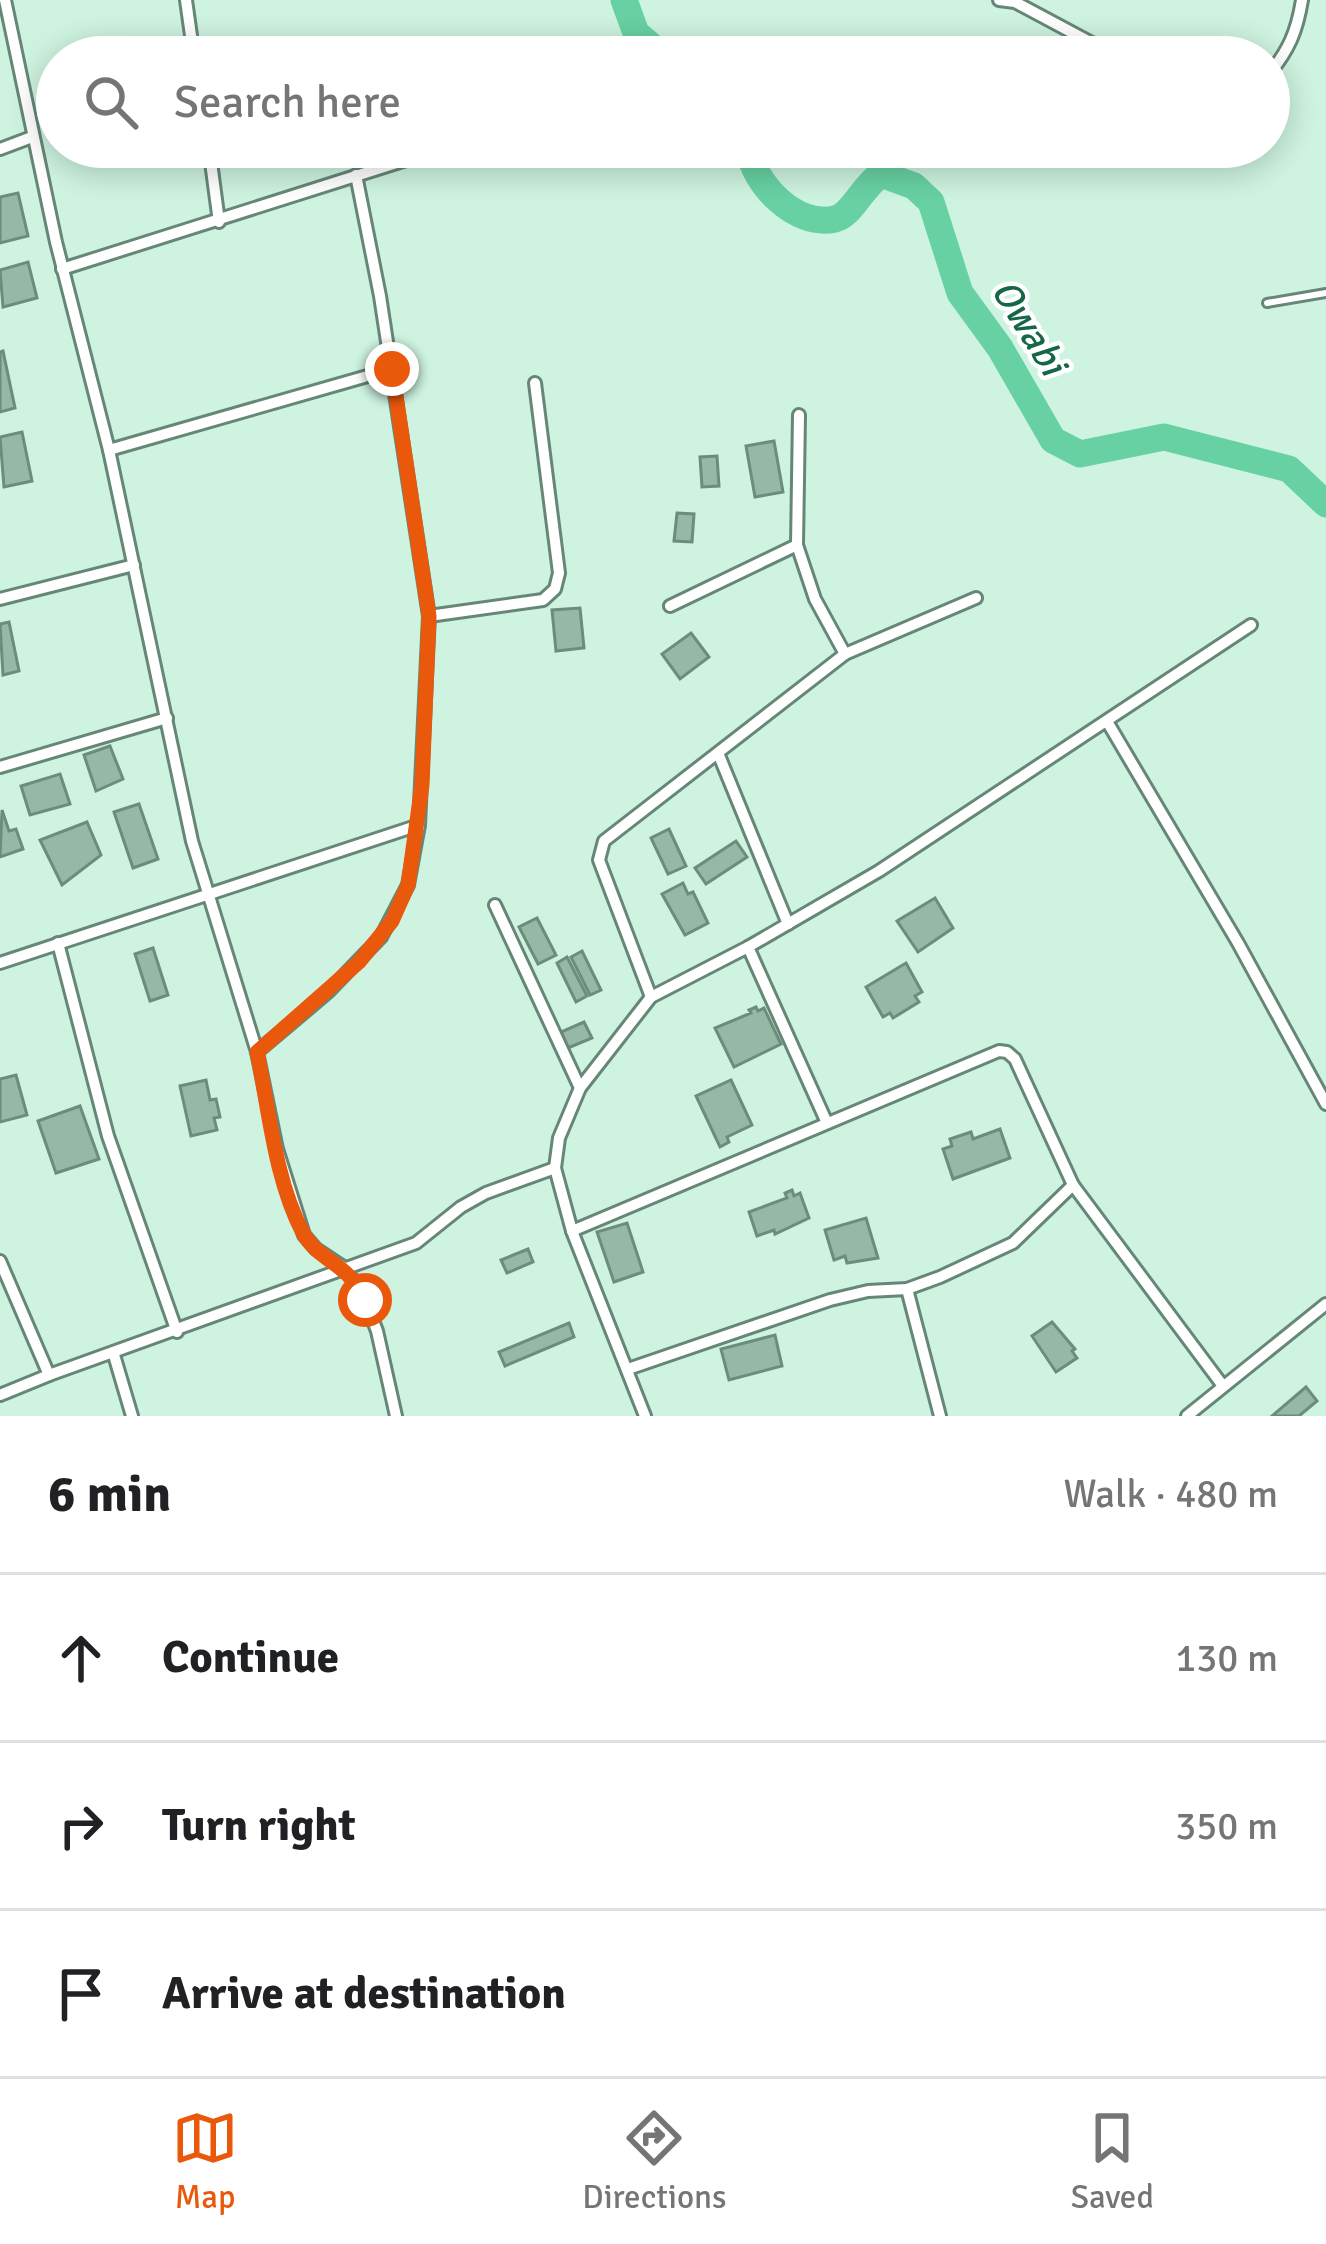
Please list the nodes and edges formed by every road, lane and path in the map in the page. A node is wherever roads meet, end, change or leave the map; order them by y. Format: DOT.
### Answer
graph roads {
  1 [pos="5,0"];
  2 [pos="186,0"];
  3 [pos="999,0"];
  4 [pos="1302,0"];
  5 [pos="1015,1"];
  6 [pos="191,36"];
  7 [pos="1079,36"];
  8 [pos="1290,48"];
  9 [pos="32,137"];
  10 [pos="0,149"];
  11 [pos="36,155"];
  12 [pos="39,168"];
  13 [pos="212,168"];
  14 [pos="379,168"];
  15 [pos="356,175"];
  16 [pos="219,222"];
  17 [pos="62,269"];
  18 [pos="1326,292"];
  19 [pos="1267,303"];
  20 [pos="392,369"];
  21 [pos="535,383"];
  22 [pos="799,416"];
  23 [pos="110,450"];
  24 [pos="796,544"];
  25 [pos="134,565"];
  26 [pos="976,598"];
  27 [pos="0,599"];
  28 [pos="670,605"];
  29 [pos="429,616"];
  30 [pos="1251,625"];
  31 [pos="845,654"];
  32 [pos="167,718"];
  33 [pos="1108,723"];
  34 [pos="718,753"];
  35 [pos="0,767"];
  36 [pos="419,825"];
  37 [pos="207,893"];
  38 [pos="495,905"];
  39 [pos="788,924"];
  40 [pos="58,943"];
  41 [pos="748,947"];
  42 [pos="0,963"];
  43 [pos="651,997"];
  44 [pos="257,1052"];
  45 [pos="580,1088"];
  46 [pos="1326,1104"];
  47 [pos="827,1123"];
  48 [pos="555,1168"];
  49 [pos="1073,1185"];
  50 [pos="572,1231"];
  51 [pos="0,1261"];
  52 [pos="346,1269"];
  53 [pos="907,1288"];
  54 [pos="1326,1304"];
  55 [pos="177,1332"];
  56 [pos="114,1355"];
  57 [pos="628,1369"];
  58 [pos="49,1376"];
  59 [pos="1223,1387"];
  60 [pos="0,1395"];
  61 [pos="133,1416"];
  62 [pos="396,1416"];
  63 [pos="645,1416"];
  64 [pos="940,1416"];
  65 [pos="1186,1416"];
  1 -- 9 [label="street"];
  2 -- 6 [label="street"];
  3 -- 5 [label="street"];
  4 -- 8 [label="street"];
  5 -- 7 [label="street"];
  9 -- 10 [label="street"];
  9 -- 11 [label="street"];
  12 -- 17 [label="street"];
  13 -- 16 [label="street"];
  14 -- 15 [label="street"];
  15 -- 16 [label="street"];
  15 -- 20 [label="street"];
  16 -- 17 [label="street"];
  17 -- 23 [label="street"];
  18 -- 19 [label="lane"];
  20 -- 23 [label="street"];
  20 -- 29 [label="street"];
  21 -- 29 [label="street"];
  22 -- 24 [label="street"];
  23 -- 25 [label="street"];
  24 -- 28 [label="street"];
  24 -- 31 [label="street"];
  25 -- 27 [label="street"];
  25 -- 32 [label="street"];
  26 -- 31 [label="street"];
  29 -- 36 [label="street"];
  30 -- 33 [label="street"];
  31 -- 34 [label="street"];
  32 -- 35 [label="street"];
  32 -- 37 [label="street"];
  33 -- 39 [label="street"];
  33 -- 46 [label="street"];
  34 -- 39 [label="street"];
  34 -- 43 [label="street"];
  36 -- 37 [label="street"];
  36 -- 44 [label="street"];
  37 -- 40 [label="street"];
  37 -- 44 [label="street"];
  38 -- 45 [label="street"];
  39 -- 41 [label="street"];
  40 -- 42 [label="street"];
  40 -- 55 [label="street"];
  41 -- 43 [label="street"];
  41 -- 47 [label="street"];
  43 -- 45 [label="street"];
  44 -- 52 [label="street"];
  45 -- 48 [label="street"];
  47 -- 49 [label="street"];
  47 -- 50 [label="street"];
  48 -- 50 [label="street"];
  48 -- 52 [label="street"];
  49 -- 53 [label="street"];
  49 -- 59 [label="street"];
  50 -- 57 [label="street"];
  51 -- 58 [label="street"];
  52 -- 55 [label="street"];
  52 -- 62 [label="street"];
  53 -- 57 [label="street"];
  53 -- 64 [label="street"];
  54 -- 59 [label="street"];
  55 -- 56 [label="street"];
  56 -- 58 [label="street"];
  56 -- 61 [label="street"];
  57 -- 63 [label="street"];
  58 -- 60 [label="street"];
  59 -- 65 [label="street"];
}
